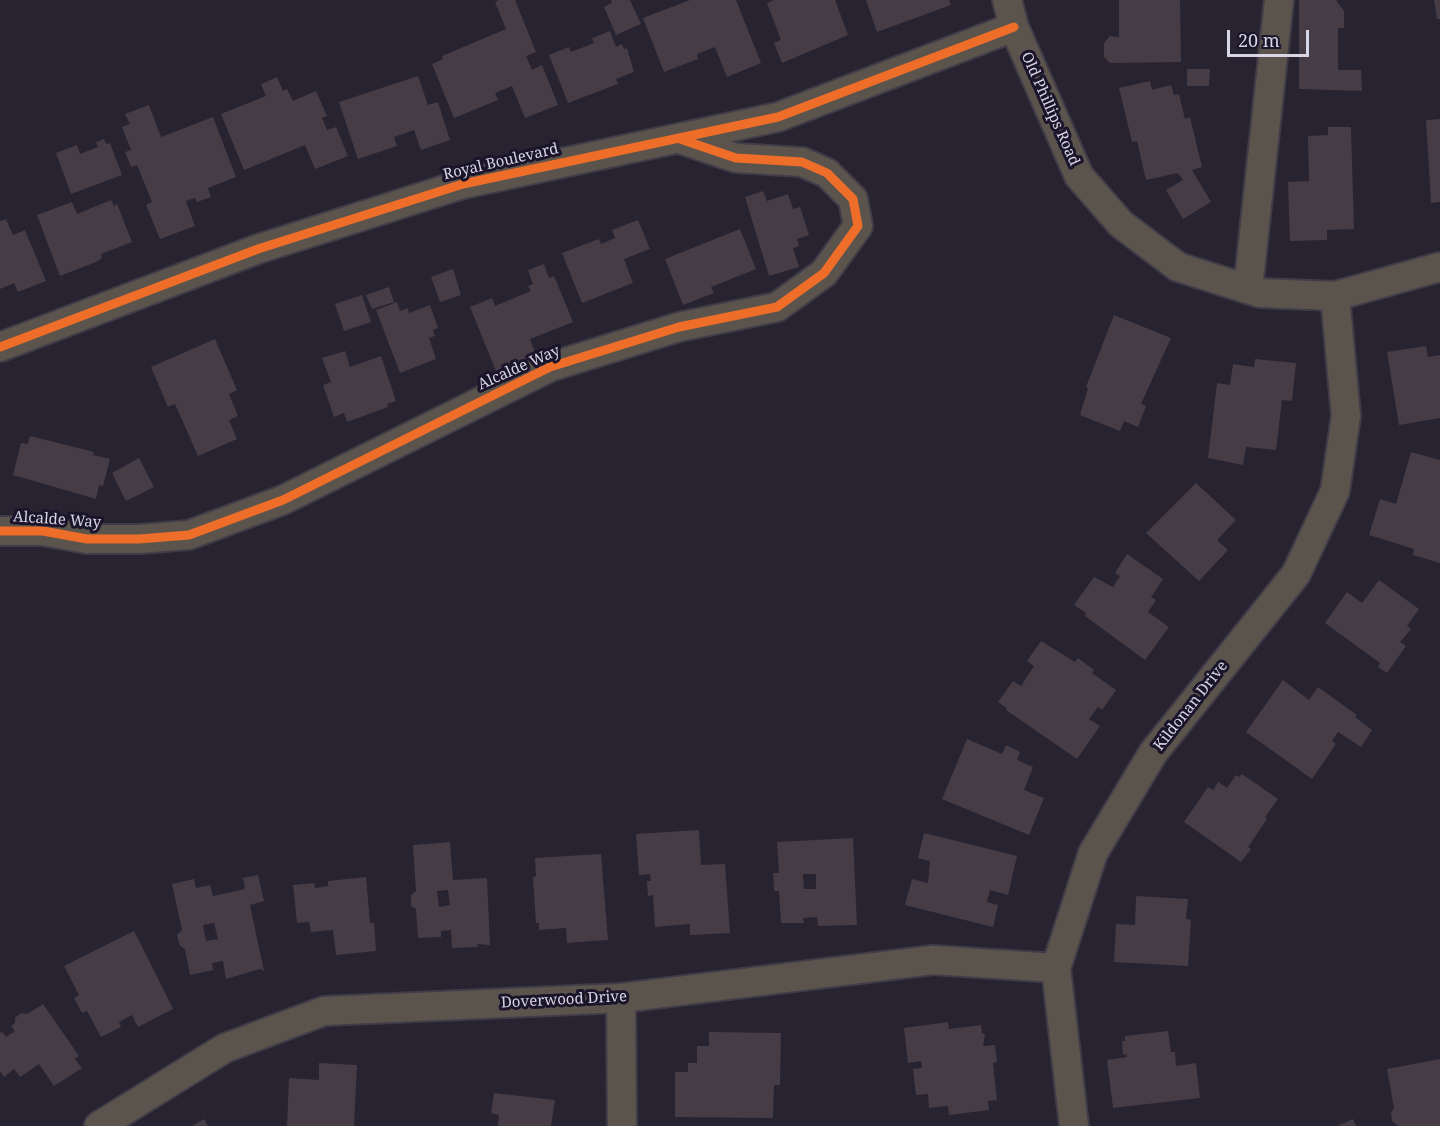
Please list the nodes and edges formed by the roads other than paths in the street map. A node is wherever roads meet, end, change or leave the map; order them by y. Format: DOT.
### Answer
graph roads {
  1 [pos="1280,0"];
  2 [pos="1011,13"];
  3 [pos="680,139"];
  4 [pos="1440,267"];
  5 [pos="1248,289"];
  6 [pos="1335,296"];
  7 [pos="0,347"];
  8 [pos="0,531"];
  9 [pos="1056,968"];
  10 [pos="621,998"];
  11 [pos="99,1126"];
  12 [pos="622,1126"];
  13 [pos="1074,1126"];
  1 -- 5 [label="street"];
  2 -- 3 [label="street, Royal Boulevard"];
  2 -- 5 [label="street, Old Phillips Road"];
  3 -- 7 [label="street, Royal Boulevard"];
  3 -- 8 [label="street, Alcalde Way"];
  4 -- 6 [label="street, Old Phillips Road"];
  5 -- 6 [label="street, Old Phillips Road"];
  6 -- 9 [label="street, Kildonan Drive"];
  9 -- 10 [label="street, Doverwood Drive"];
  9 -- 13 [label="street, Kildonan Drive"];
  10 -- 11 [label="street, Doverwood Drive"];
  10 -- 12 [label="street"];
}
